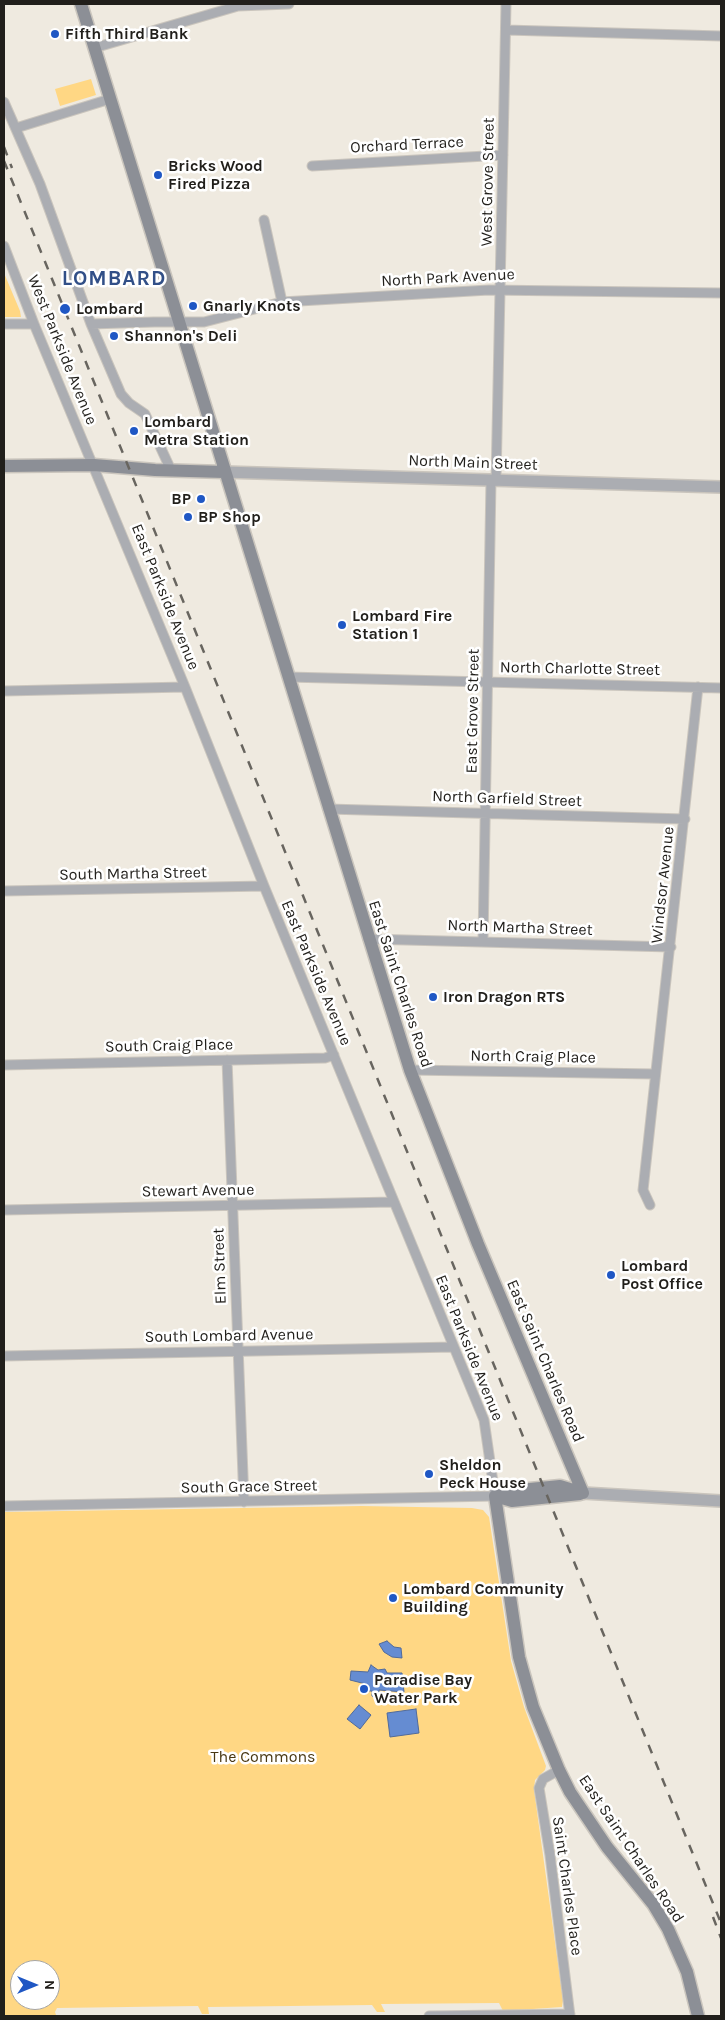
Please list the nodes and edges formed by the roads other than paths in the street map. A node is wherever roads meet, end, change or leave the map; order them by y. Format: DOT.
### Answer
graph roads {
  1 [pos="80,4"];
  2 [pos="289,4"];
  3 [pos="506,4"];
  4 [pos="506,30"];
  5 [pos="721,36"];
  6 [pos="94,48"];
  7 [pos="110,99"];
  8 [pos="4,102"];
  9 [pos="16,128"];
  10 [pos="503,155"];
  11 [pos="312,166"];
  12 [pos="264,220"];
  13 [pos="4,246"];
  14 [pos="500,289"];
  15 [pos="721,293"];
  16 [pos="282,302"];
  17 [pos="179,322"];
  18 [pos="4,324"];
  19 [pos="34,324"];
  20 [pos="91,324"];
  21 [pos="94,465"];
  22 [pos="4,466"];
  23 [pos="171,470"];
  24 [pos="224,472"];
  25 [pos="493,480"];
  26 [pos="721,487"];
  27 [pos="288,677"];
  28 [pos="488,682"];
  29 [pos="185,687"];
  30 [pos="698,687"];
  31 [pos="721,688"];
  32 [pos="4,691"];
  33 [pos="328,809"];
  34 [pos="486,813"];
  35 [pos="685,819"];
  36 [pos="264,886"];
  37 [pos="4,891"];
  38 [pos="368,939"];
  39 [pos="483,941"];
  40 [pos="671,948"];
  41 [pos="334,1054"];
  42 [pos="227,1060"];
  43 [pos="4,1065"];
  44 [pos="410,1070"];
  45 [pos="655,1074"];
  46 [pos="393,1202"];
  47 [pos="233,1205"];
  48 [pos="650,1205"];
  49 [pos="4,1210"];
  50 [pos="454,1347"];
  51 [pos="238,1351"];
  52 [pos="4,1356"];
  53 [pos="582,1493"];
  54 [pos="495,1496"];
  55 [pos="721,1501"];
  56 [pos="244,1502"];
  57 [pos="4,1506"];
  58 [pos="559,1770"];
  59 [pos="570,2015"];
  60 [pos="429,2016"];
  61 [pos="698,2016"];
  1 -- 6 [label="main road, East Saint Charles Road"];
  2 -- 6 [label="street"];
  3 -- 4 [label="street, West Grove Street"];
  4 -- 5 [label="street"];
  4 -- 10 [label="street, West Grove Street"];
  6 -- 7 [label="main road, East Saint Charles Road"];
  7 -- 9 [label="street"];
  7 -- 17 [label="main road, East Saint Charles Road"];
  8 -- 9 [label="street"];
  9 -- 20 [label="street"];
  10 -- 11 [label="street, Orchard Terrace"];
  10 -- 14 [label="street, West Grove Street"];
  12 -- 16 [label="street"];
  13 -- 19 [label="street, West Parkside Avenue"];
  14 -- 15 [label="street, North Park Avenue"];
  14 -- 16 [label="street, North Park Avenue"];
  14 -- 25 [label="street, West Grove Street"];
  16 -- 17 [label="street, North Park Avenue"];
  17 -- 20 [label="street, North Park Avenue"];
  17 -- 24 [label="main road, East Saint Charles Road"];
  18 -- 19 [label="street"];
  19 -- 21 [label="street, West Parkside Avenue"];
  20 -- 23 [label="street"];
  21 -- 22 [label="main road"];
  21 -- 23 [label="main road"];
  21 -- 29 [label="street, East Parkside Avenue"];
  23 -- 24 [label="main road"];
  24 -- 25 [label="street, North Main Street"];
  24 -- 27 [label="main road, East Saint Charles Road"];
  25 -- 26 [label="street, North Main Street"];
  25 -- 28 [label="street, East Grove Street"];
  27 -- 28 [label="street, North Charlotte Street"];
  27 -- 33 [label="main road, East Saint Charles Road"];
  28 -- 30 [label="street, North Charlotte Street"];
  28 -- 34 [label="street, East Grove Street"];
  29 -- 32 [label="street"];
  29 -- 36 [label="street, East Parkside Avenue"];
  30 -- 31 [label="street, North Charlotte Street"];
  30 -- 35 [label="street, Windsor Avenue"];
  33 -- 34 [label="street, North Garfield Street"];
  33 -- 38 [label="main road, East Saint Charles Road"];
  34 -- 35 [label="street, North Garfield Street"];
  34 -- 39 [label="street, East Grove Street"];
  35 -- 40 [label="street, Windsor Avenue"];
  36 -- 37 [label="street, South Martha Street"];
  36 -- 41 [label="street, East Parkside Avenue"];
  38 -- 39 [label="street, North Martha Street"];
  38 -- 44 [label="main road, East Saint Charles Road"];
  39 -- 40 [label="street, North Martha Street"];
  40 -- 45 [label="street, Windsor Avenue"];
  41 -- 42 [label="street, South Craig Place"];
  41 -- 46 [label="street, East Parkside Avenue"];
  42 -- 43 [label="street, South Craig Place"];
  42 -- 47 [label="street, Elm Street"];
  44 -- 45 [label="street, North Craig Place"];
  44 -- 53 [label="main road, East Saint Charles Road"];
  45 -- 48 [label="street, Windsor Avenue"];
  46 -- 47 [label="street, Stewart Avenue"];
  46 -- 50 [label="street, East Parkside Avenue"];
  47 -- 49 [label="street, Stewart Avenue"];
  47 -- 51 [label="street, Elm Street"];
  50 -- 51 [label="street, South Lombard Avenue"];
  50 -- 54 [label="street, East Parkside Avenue"];
  51 -- 52 [label="street, South Lombard Avenue"];
  51 -- 56 [label="street, Elm Street"];
  53 -- 54 [label="main road"];
  53 -- 55 [label="street"];
  54 -- 56 [label="street, South Grace Street"];
  54 -- 58 [label="main road, East Saint Charles Road"];
  56 -- 57 [label="street, South Grace Street"];
  58 -- 59 [label="street, Saint Charles Place"];
  58 -- 61 [label="main road, East Saint Charles Road"];
  59 -- 60 [label="street"];
}
